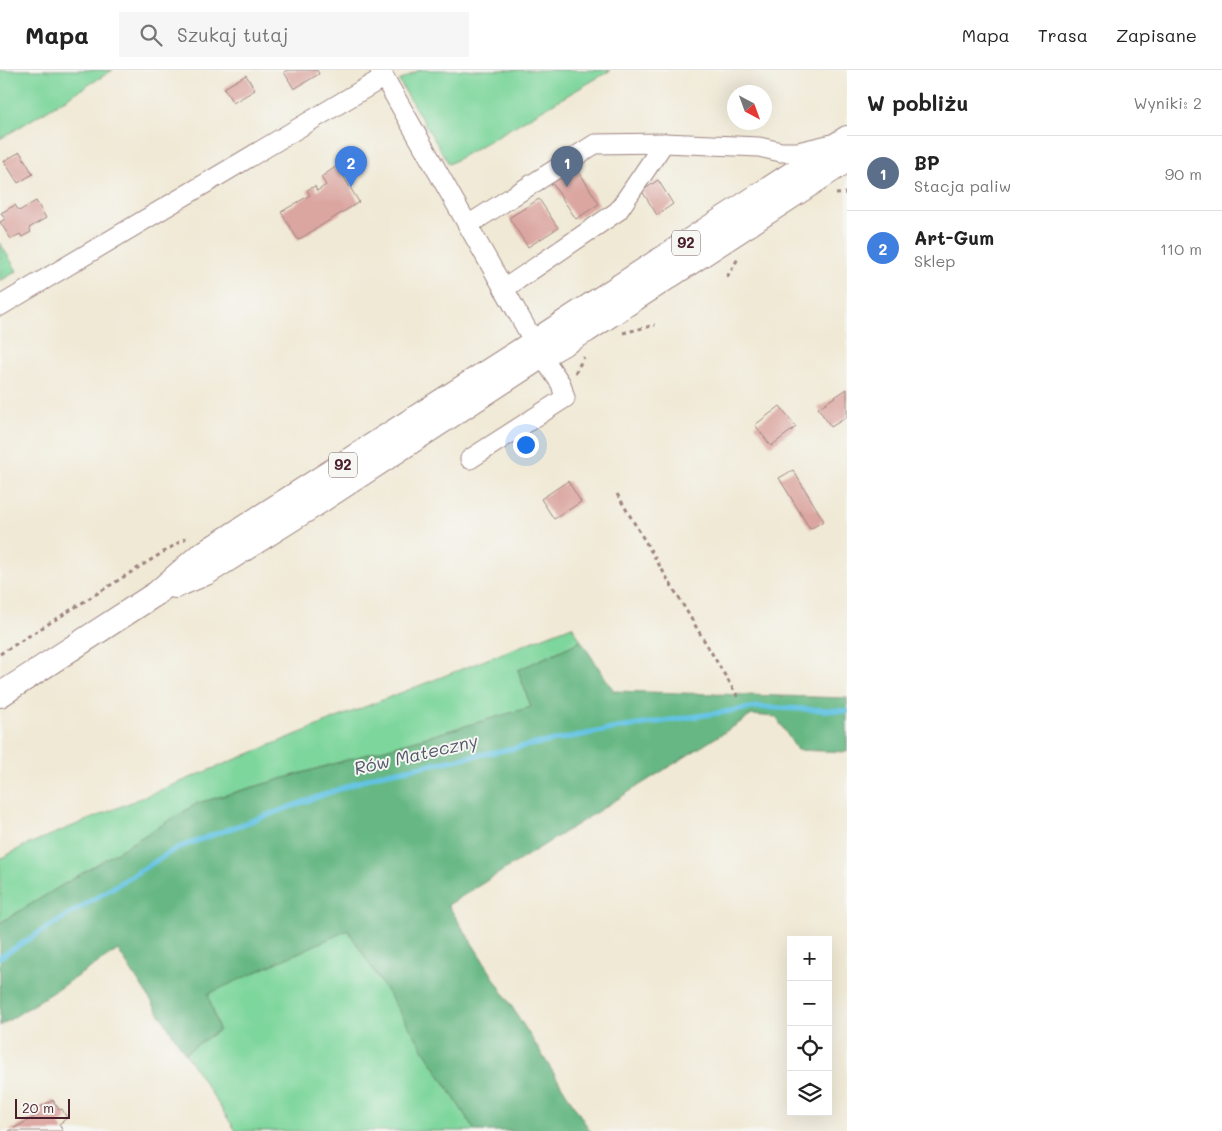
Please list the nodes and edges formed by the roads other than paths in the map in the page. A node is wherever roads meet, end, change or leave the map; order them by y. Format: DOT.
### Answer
graph roads {
  1 [pos="382,74"];
  2 [pos="664,142"];
  3 [pos="844,147"];
  4 [pos="468,225"];
  5 [pos="504,289"];
  6 [pos="0,306"];
  7 [pos="538,349"];
  8 [pos="470,459"];
  9 [pos="0,695"];
  1 -- 4 [label="street"];
  1 -- 6 [label="street"];
  2 -- 3 [label="street"];
  2 -- 4 [label="street"];
  2 -- 5 [label="street"];
  3 -- 7 [label="main road, 92"];
  4 -- 5 [label="street"];
  5 -- 7 [label="street"];
  7 -- 8 [label="street"];
  7 -- 9 [label="main road, 92"];
}
